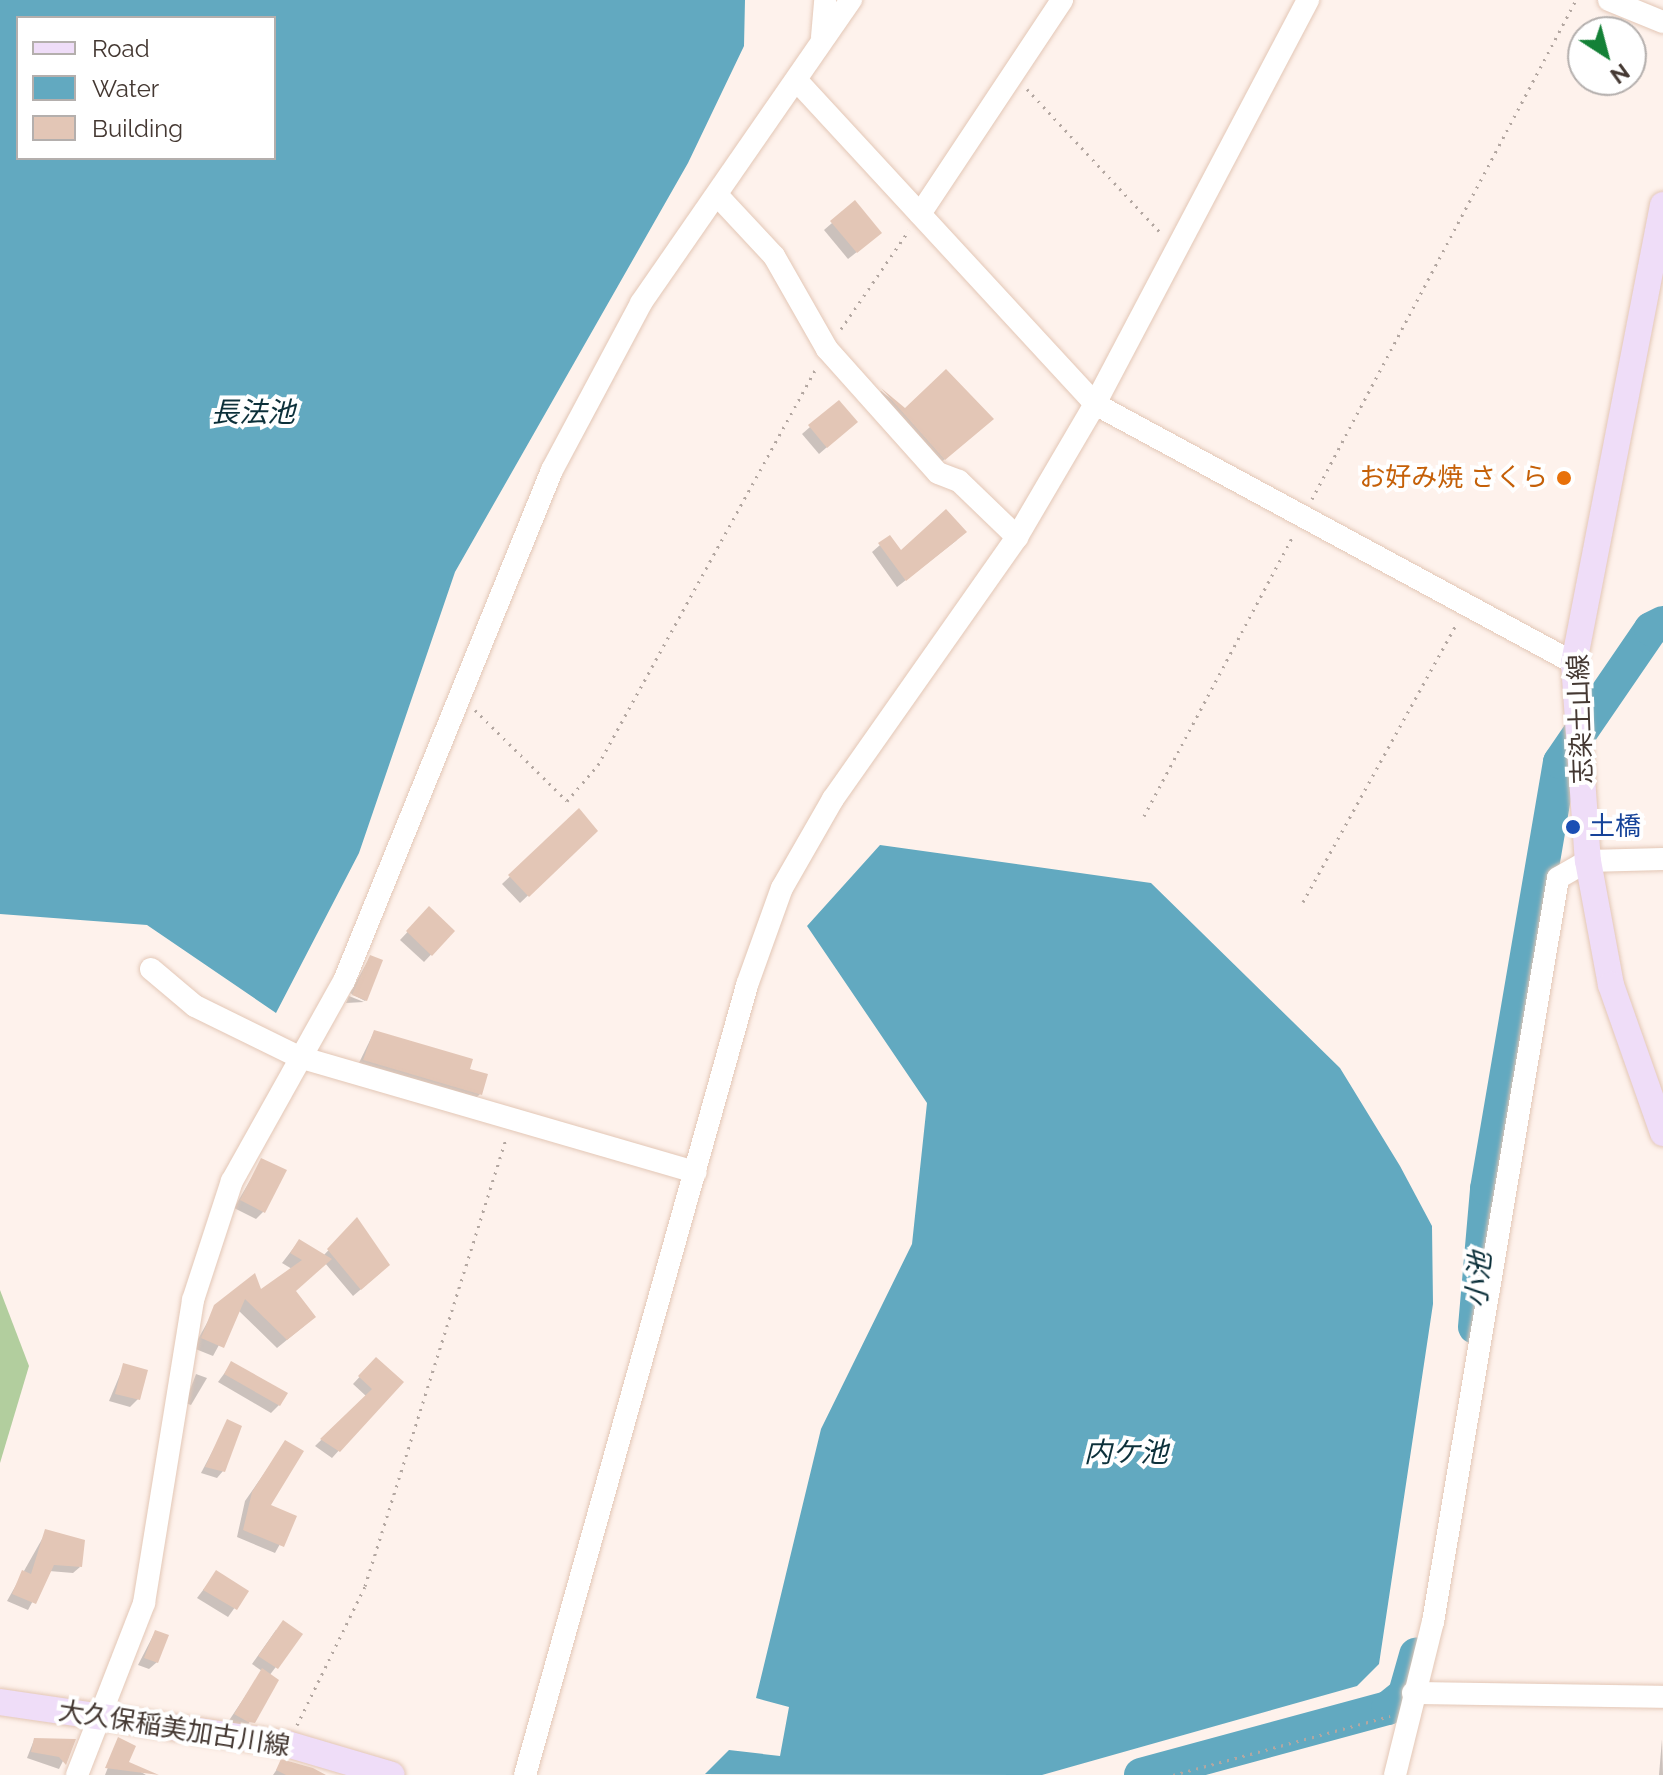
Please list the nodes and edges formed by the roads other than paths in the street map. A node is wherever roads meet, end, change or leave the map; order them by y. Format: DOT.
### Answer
graph roads {
  1 [pos="825,0"];
  2 [pos="851,0"];
  3 [pos="1062,0"];
  4 [pos="1308,0"];
  5 [pos="1609,0"];
  6 [pos="1663,22"];
  7 [pos="822,38"];
  8 [pos="799,83"];
  9 [pos="718,196"];
  10 [pos="1663,205"];
  11 [pos="920,214"];
  12 [pos="1095,404"];
  13 [pos="1017,537"];
  14 [pos="1574,663"];
  15 [pos="1663,859"];
  16 [pos="1588,861"];
  17 [pos="151,969"];
  18 [pos="299,1057"];
  19 [pos="1663,1131"];
  20 [pos="696,1172"];
  21 [pos="1663,1697"];
  22 [pos="0,1702"];
  23 [pos="1410,1703"];
  24 [pos="100,1720"];
  25 [pos="77,1775"];
  26 [pos="392,1775"];
  27 [pos="525,1775"];
  28 [pos="1395,1775"];
  1 -- 7 [label="street"];
  2 -- 7 [label="street"];
  3 -- 11 [label="street"];
  4 -- 12 [label="street"];
  5 -- 6 [label="street"];
  7 -- 8 [label="street"];
  8 -- 9 [label="street"];
  8 -- 11 [label="street"];
  9 -- 13 [label="street"];
  9 -- 18 [label="street"];
  10 -- 14 [label="main road, 志染土山線"];
  11 -- 12 [label="street"];
  12 -- 13 [label="street"];
  12 -- 14 [label="street"];
  13 -- 20 [label="street"];
  14 -- 16 [label="main road, 志染土山線"];
  15 -- 16 [label="street"];
  16 -- 19 [label="main road, 志染土山線"];
  16 -- 23 [label="street"];
  17 -- 18 [label="street"];
  18 -- 20 [label="street"];
  18 -- 24 [label="street"];
  20 -- 27 [label="street"];
  21 -- 23 [label="street"];
  22 -- 24 [label="main road, 大久保稲美加古川線"];
  23 -- 28 [label="street"];
  24 -- 25 [label="street"];
  24 -- 26 [label="main road, 大久保稲美加古川線"];
}
